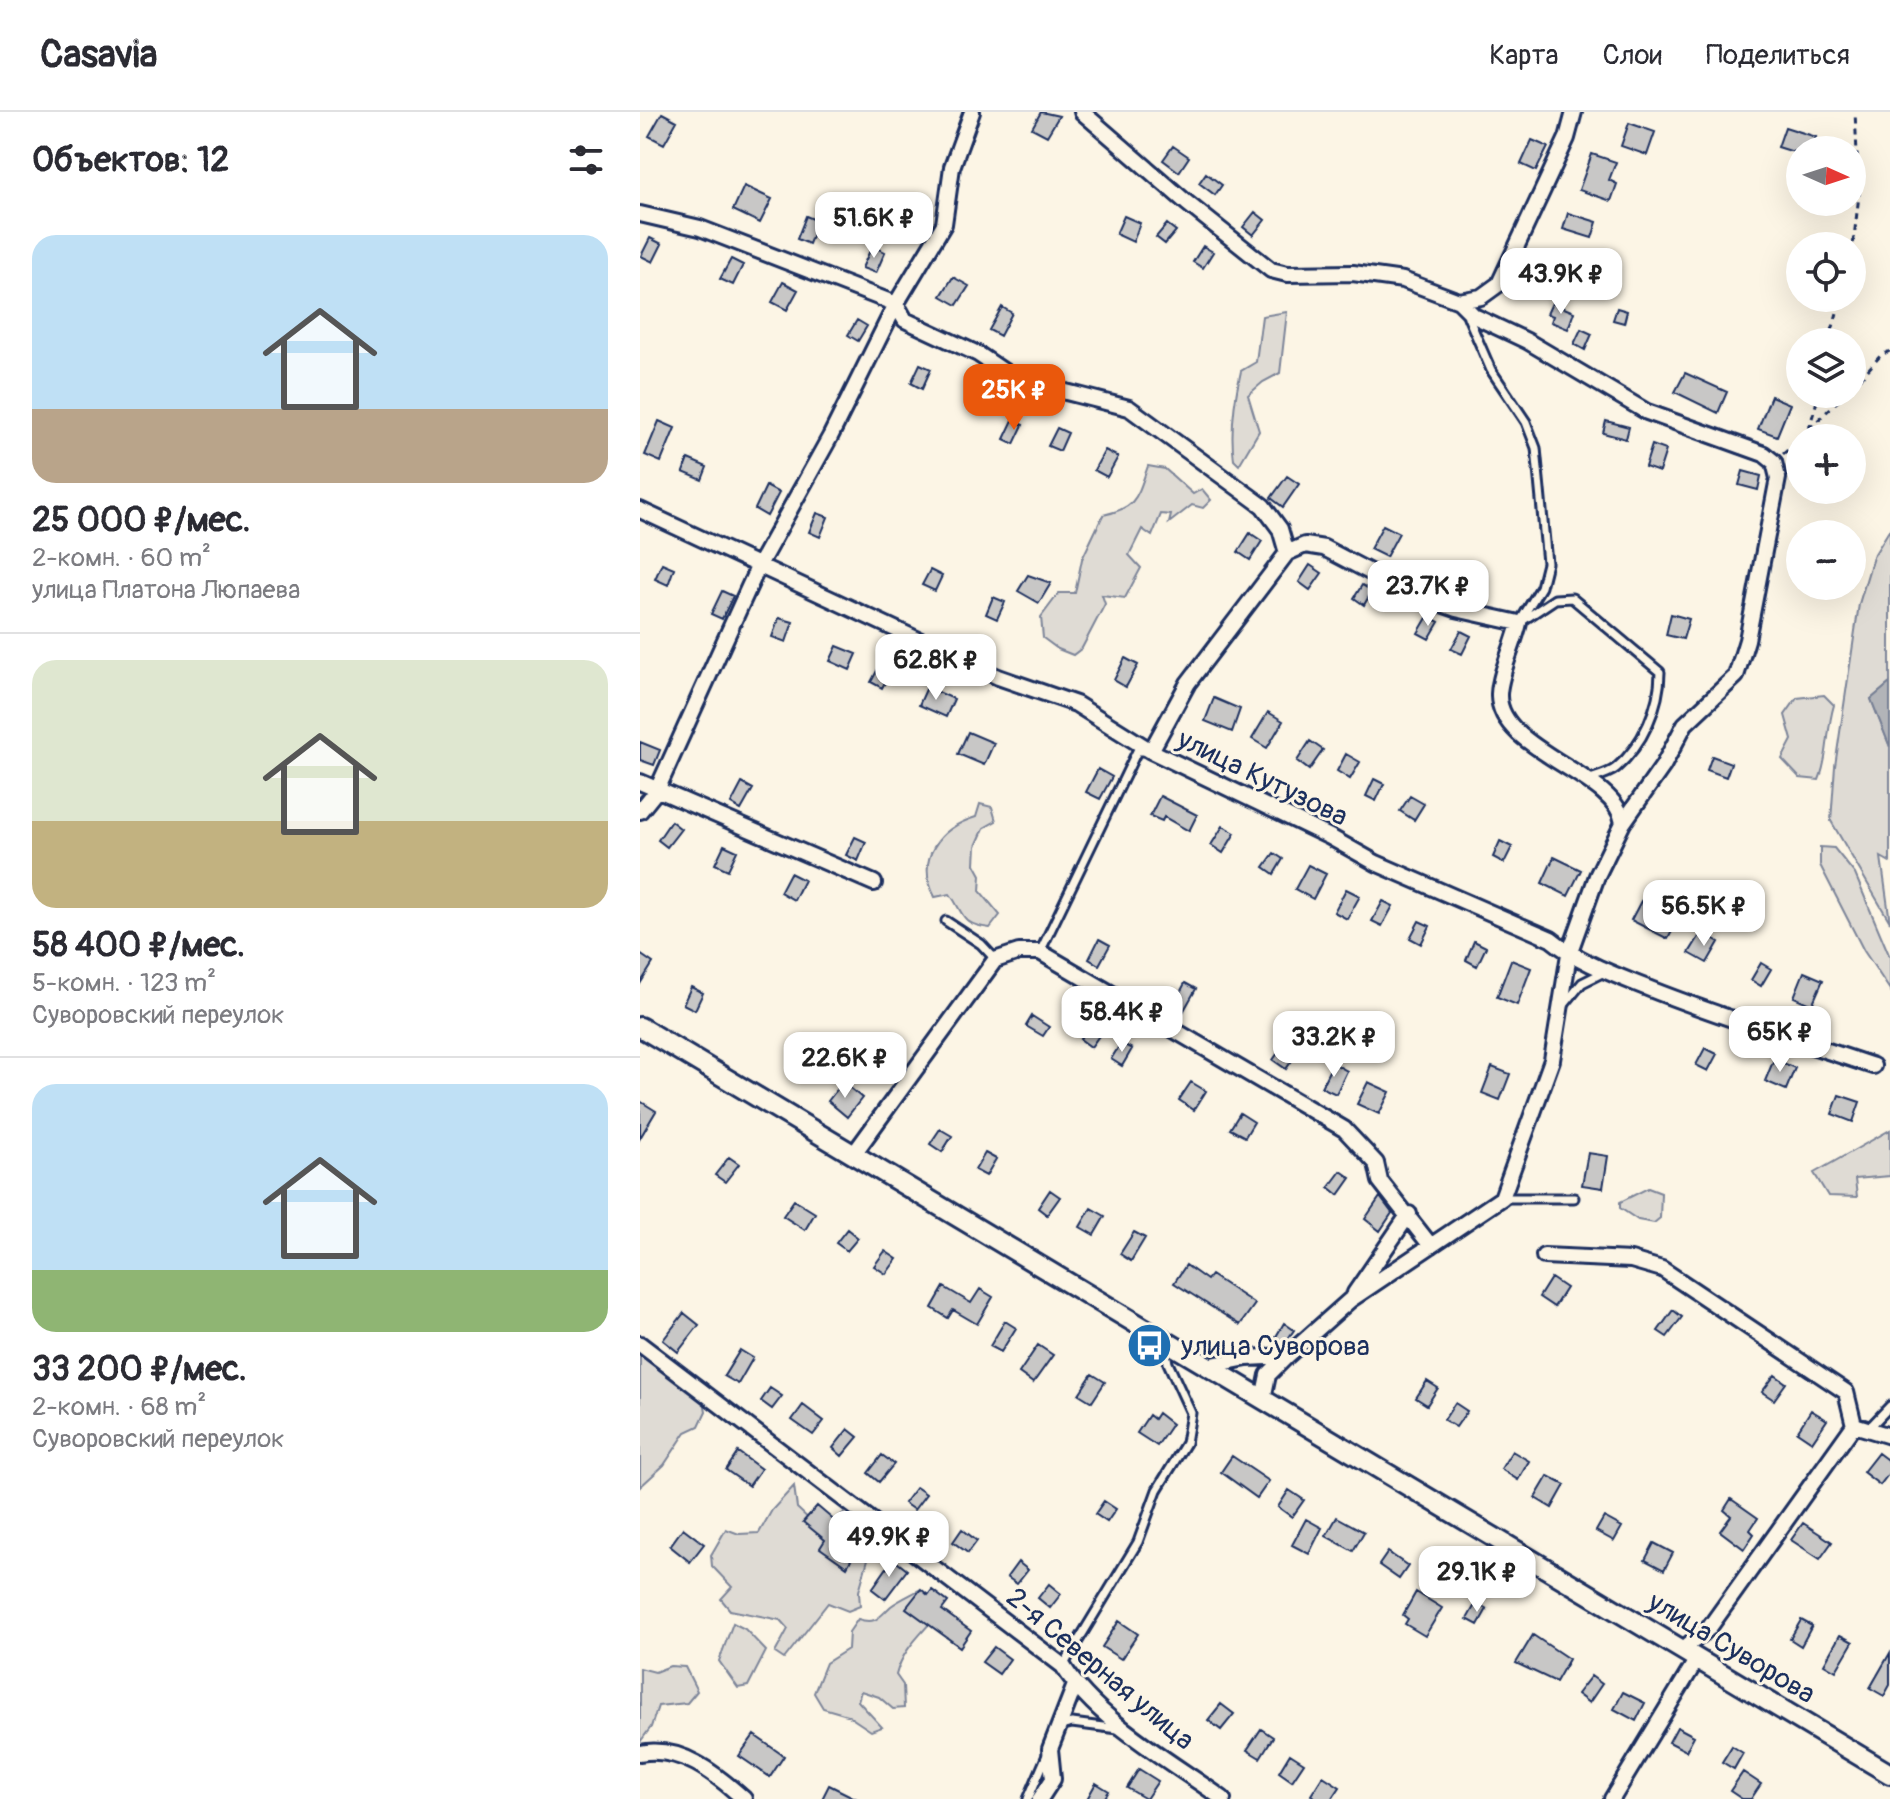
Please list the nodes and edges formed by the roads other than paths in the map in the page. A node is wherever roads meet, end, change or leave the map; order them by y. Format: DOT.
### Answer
graph roads {
  1 [pos="972,112"];
  2 [pos="1082,112"];
  3 [pos="1574,112"];
  4 [pos="640,214"];
  5 [pos="1459,301"];
  6 [pos="896,304"];
  7 [pos="640,510"];
  8 [pos="1287,553"];
  9 [pos="759,565"];
  10 [pos="1519,623"];
  11 [pos="1151,751"];
  12 [pos="1586,781"];
  13 [pos="640,782"];
  14 [pos="657,790"];
  15 [pos="640,811"];
  16 [pos="1623,823"];
  17 [pos="874,883"];
  18 [pos="946,921"];
  19 [pos="1040,952"];
  20 [pos="1569,954"];
  21 [pos="995,960"];
  22 [pos="1606,971"];
  23 [pos="1561,1010"];
  24 [pos="640,1027"];
  25 [pos="1873,1066"];
  26 [pos="853,1155"];
  27 [pos="1502,1198"];
  28 [pos="1574,1198"];
  29 [pos="1409,1214"];
  30 [pos="1431,1246"];
  31 [pos="1544,1256"];
  32 [pos="1350,1300"];
  33 [pos="1164,1341"];
  34 [pos="640,1344"];
  35 [pos="1287,1356"];
  36 [pos="1207,1366"];
  37 [pos="1263,1399"];
  38 [pos="1890,1406"];
  39 [pos="1854,1425"];
  40 [pos="1870,1427"];
  41 [pos="1890,1436"];
  42 [pos="1690,1654"];
  43 [pos="1063,1666"];
  44 [pos="1075,1685"];
  45 [pos="1057,1726"];
  46 [pos="1127,1730"];
  47 [pos="1050,1749"];
  48 [pos="640,1753"];
  49 [pos="1890,1774"];
  50 [pos="744,1799"];
  51 [pos="1028,1799"];
  52 [pos="1040,1799"];
  53 [pos="1223,1799"];
  54 [pos="1612,1799"];
  1 -- 6 [label="street"];
  2 -- 5 [label="street"];
  3 -- 5 [label="street"];
  4 -- 6 [label="street"];
  5 -- 10 [label="lane"];
  5 -- 16 [label="street"];
  6 -- 8 [label="street"];
  6 -- 9 [label="street"];
  7 -- 9 [label="street, улица Кутузова"];
  8 -- 10 [label="street"];
  8 -- 11 [label="street"];
  9 -- 11 [label="street, улица Кутузова"];
  9 -- 14 [label="street"];
  10 -- 12 [label="street"];
  10 -- 12 [label="lane"];
  11 -- 19 [label="lane"];
  11 -- 20 [label="street, улица Кутузова"];
  12 -- 16 [label="street"];
  13 -- 14 [label="street"];
  14 -- 15 [label="street"];
  14 -- 17 [label="street"];
  16 -- 20 [label="street"];
  18 -- 21 [label="lane"];
  19 -- 21 [label="street"];
  19 -- 29 [label="street"];
  20 -- 22 [label="street, улица Кутузова"];
  20 -- 23 [label="street"];
  21 -- 26 [label="street"];
  22 -- 23 [label="lane"];
  22 -- 25 [label="street, улица Кутузова"];
  23 -- 27 [label="street"];
  24 -- 26 [label="street, улица Суворова"];
  26 -- 33 [label="street, улица Суворова"];
  27 -- 28 [label="lane"];
  27 -- 30 [label="street"];
  29 -- 30 [label="street"];
  29 -- 32 [label="street"];
  30 -- 32 [label="street"];
  31 -- 39 [label="street"];
  32 -- 35 [label="street"];
  33 -- 36 [label="street, улица Суворова"];
  33 -- 43 [label="lane"];
  34 -- 43 [label="street, 2-я Северная улица"];
  35 -- 36 [label="street"];
  35 -- 37 [label="street"];
  36 -- 37 [label="street, улица Суворова"];
  37 -- 42 [label="street, улица Суворова"];
  38 -- 40 [label="lane"];
  39 -- 40 [label="street"];
  39 -- 42 [label="street"];
  40 -- 41 [label="street"];
  42 -- 49 [label="street, улица Суворова"];
  42 -- 54 [label="street"];
  43 -- 44 [label="street, 2-я Северная улица"];
  44 -- 45 [label="street"];
  44 -- 46 [label="street, 2-я Северная улица"];
  45 -- 46 [label="lane"];
  45 -- 47 [label="street"];
  46 -- 53 [label="street, 2-я Северная улица"];
  47 -- 51 [label="lane"];
  47 -- 52 [label="street"];
  48 -- 50 [label="street"];
}
